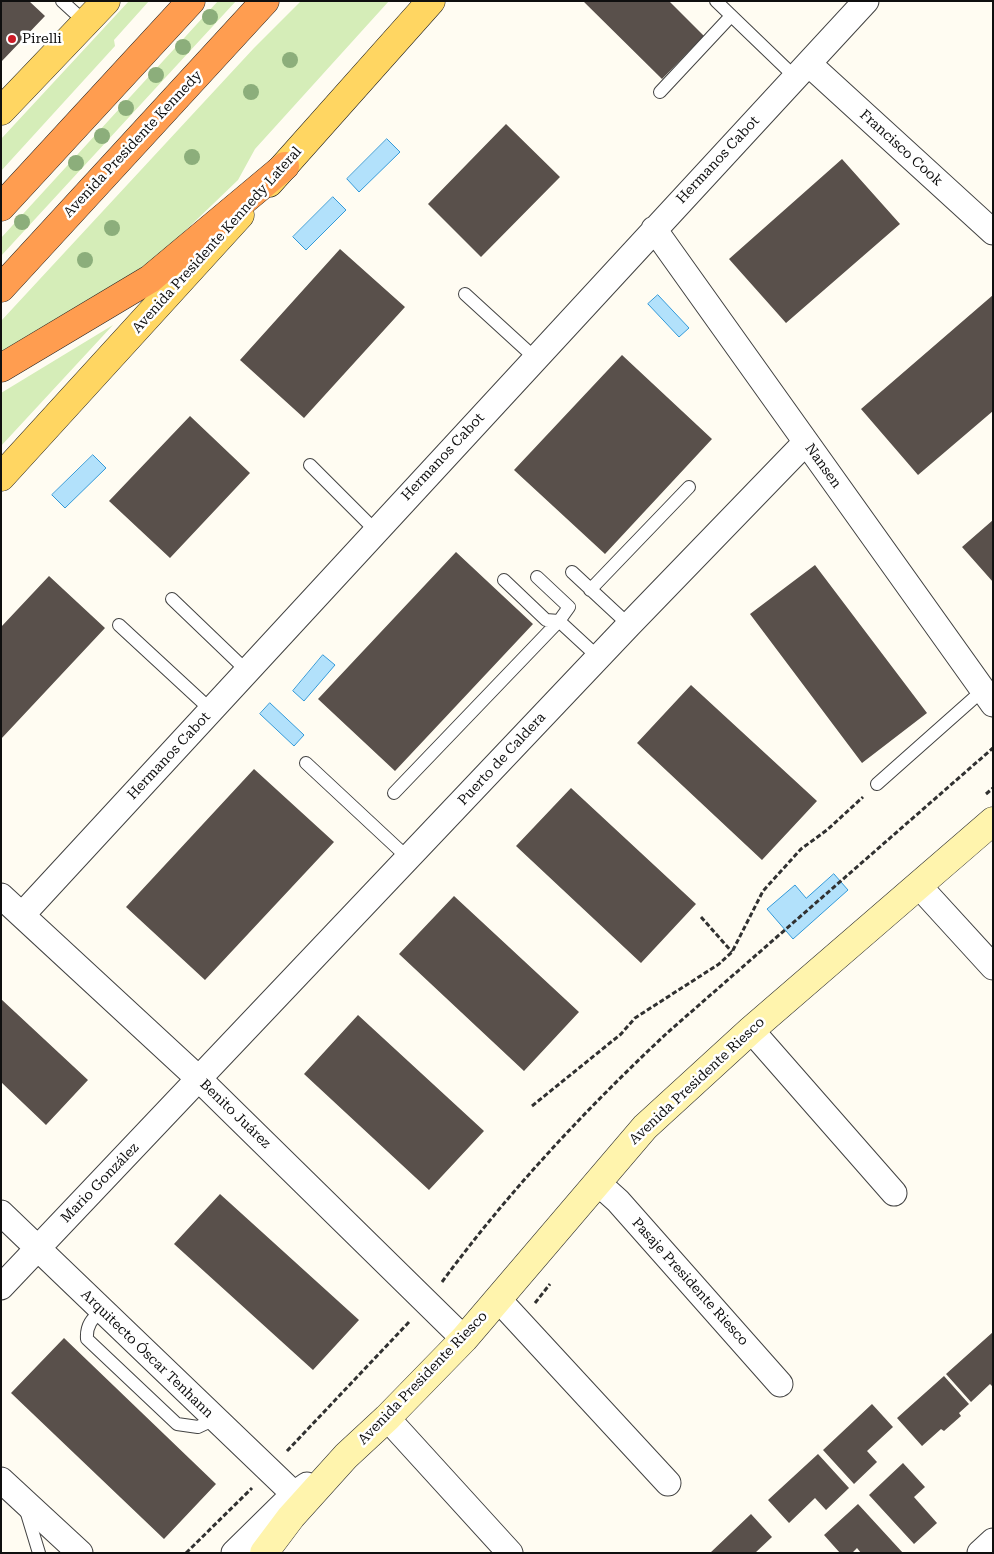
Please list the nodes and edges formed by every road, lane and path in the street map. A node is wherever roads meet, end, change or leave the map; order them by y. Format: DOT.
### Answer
graph roads {
  1 [pos="62,1"];
  2 [pos="106,1"];
  3 [pos="190,1"];
  4 [pos="265,1"];
  5 [pos="430,1"];
  6 [pos="716,1"];
  7 [pos="866,1"];
  8 [pos="731,16"];
  9 [pos="86,23"];
  10 [pos="802,70"];
  11 [pos="660,92"];
  12 [pos="1,111"];
  13 [pos="284,166"];
  14 [pos="1,207"];
  15 [pos="654,229"];
  16 [pos="993,232"];
  17 [pos="1,288"];
  18 [pos="465,294"];
  19 [pos="535,358"];
  20 [pos="1,368"];
  21 [pos="806,442"];
  22 [pos="310,465"];
  23 [pos="1,477"];
  24 [pos="689,487"];
  25 [pos="376,531"];
  26 [pos="572,572"];
  27 [pos="537,577"];
  28 [pos="504,580"];
  29 [pos="590,590"];
  30 [pos="172,599"];
  31 [pos="559,621"];
  32 [pos="119,625"];
  33 [pos="629,625"];
  34 [pos="598,657"];
  35 [pos="247,671"];
  36 [pos="988,697"];
  37 [pos="211,710"];
  38 [pos="993,748"];
  39 [pos="306,763"];
  40 [pos="877,784"];
  41 [pos="394,792"];
  42 [pos="993,821"];
  43 [pos="408,858"];
  44 [pos="919,886"];
  45 [pos="1,896"];
  46 [pos="22,915"];
  47 [pos="701,917"];
  48 [pos="732,952"];
  49 [pos="993,967"];
  50 [pos="751,1030"];
  51 [pos="199,1079"];
  52 [pos="532,1106"];
  53 [pos="598,1183"];
  54 [pos="894,1193"];
  55 [pos="1,1213"];
  56 [pos="37,1248"];
  57 [pos="551,1283"];
  58 [pos="1,1287"];
  59 [pos="498,1299"];
  60 [pos="427,1303"];
  61 [pos="518,1322"];
  62 [pos="464,1339"];
  63 [pos="780,1384"];
  64 [pos="388,1418"];
  65 [pos="346,1456"];
  66 [pos="270,1470"];
  67 [pos="1,1480"];
  68 [pos="668,1483"];
  69 [pos="294,1494"];
  70 [pos="24,1501"];
  71 [pos="993,1540"];
  72 [pos="39,1553"];
  73 [pos="80,1553"];
  74 [pos="186,1553"];
  75 [pos="234,1553"];
  76 [pos="264,1553"];
  77 [pos="510,1553"];
  78 [pos="980,1553"];
  1 -- 9 [label="lane"];
  2 -- 9 [label="main road"];
  3 -- 14 [label="highway"];
  4 -- 17 [label="highway, Avenida Presidente Kennedy"];
  5 -- 13 [label="main road, Avenida Presidente Kennedy Lateral"];
  6 -- 8 [label="lane"];
  7 -- 10 [label="street, Hermanos Cabot"];
  8 -- 10 [label="lane"];
  8 -- 11 [label="lane"];
  9 -- 12 [label="main road"];
  10 -- 15 [label="street, Hermanos Cabot"];
  10 -- 16 [label="street, Francisco Cook"];
  13 -- 20 [label="highway"];
  13 -- 23 [label="main road, Avenida Presidente Kennedy Lateral"];
  15 -- 19 [label="street, Hermanos Cabot"];
  15 -- 21 [label="street, Nansen"];
  18 -- 19 [label="lane"];
  19 -- 25 [label="street, Hermanos Cabot"];
  21 -- 33 [label="street, Puerto de Caldera"];
  21 -- 36 [label="street, Nansen"];
  22 -- 25 [label="lane"];
  24 -- 29 [label="lane"];
  25 -- 35 [label="street, Hermanos Cabot"];
  26 -- 29 [label="lane"];
  27 -- 31 [label="lane"];
  28 -- 31 [label="lane"];
  29 -- 33 [label="lane"];
  30 -- 35 [label="lane"];
  31 -- 34 [label="lane"];
  31 -- 41 [label="lane"];
  32 -- 37 [label="lane"];
  33 -- 34 [label="street, Puerto de Caldera"];
  34 -- 43 [label="street, Puerto de Caldera"];
  35 -- 37 [label="street, Hermanos Cabot"];
  36 -- 40 [label="lane"];
  37 -- 46 [label="street, Hermanos Cabot"];
  38 -- 60 [label="path"];
  39 -- 43 [label="lane"];
  40 -- 48 [label="path"];
  42 -- 44 [label="main road, Avenida Presidente Riesco"];
  43 -- 51 [label="street, Puerto de Caldera"];
  44 -- 49 [label="street"];
  44 -- 50 [label="main road, Avenida Presidente Riesco"];
  45 -- 46 [label="street, Benito Juárez"];
  46 -- 51 [label="street, Benito Juárez"];
  47 -- 48 [label="path"];
  48 -- 52 [label="path"];
  50 -- 53 [label="main road, Avenida Presidente Riesco"];
  50 -- 54 [label="street"];
  51 -- 56 [label="street, Mario González"];
  51 -- 60 [label="street, Benito Juárez"];
  53 -- 59 [label="main road, Avenida Presidente Riesco"];
  53 -- 63 [label="street, Pasaje Presidente Riesco"];
  55 -- 56 [label="street, Arquitecto Óscar Tenhann"];
  56 -- 58 [label="street, Mario González"];
  56 -- 66 [label="street, Arquitecto Óscar Tenhann"];
  57 -- 61 [label="path"];
  59 -- 61 [label="street"];
  59 -- 62 [label="main road, Avenida Presidente Riesco"];
  60 -- 62 [label="street, Benito Juárez"];
  60 -- 66 [label="path"];
  61 -- 68 [label="street"];
  62 -- 64 [label="main road, Avenida Presidente Riesco"];
  64 -- 65 [label="main road, Avenida Presidente Riesco"];
  64 -- 77 [label="street"];
  65 -- 69 [label="street, Avenida Presidente Riesco"];
  65 -- 76 [label="main road, Avenida Presidente Riesco"];
  66 -- 69 [label="street, Arquitecto Óscar Tenhann"];
  66 -- 74 [label="path"];
  67 -- 70 [label="street"];
  69 -- 75 [label="street, Avenida Presidente Riesco"];
  70 -- 72 [label="lane"];
  70 -- 73 [label="street"];
  71 -- 78 [label="street"];
}
